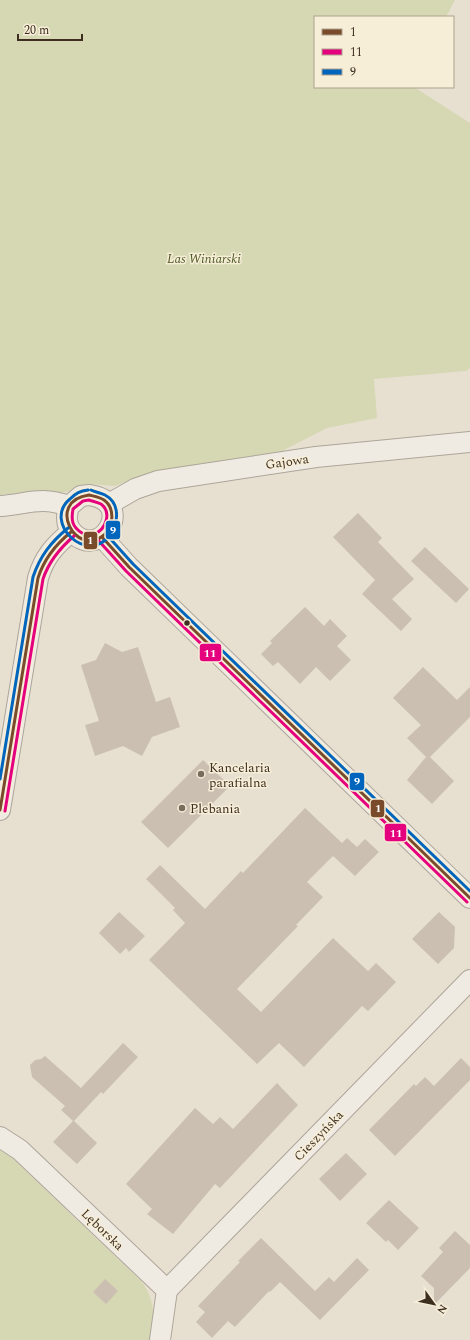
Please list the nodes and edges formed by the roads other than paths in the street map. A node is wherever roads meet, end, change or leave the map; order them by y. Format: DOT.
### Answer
graph roads {
  1 [pos="470,442"];
  2 [pos="109,504"];
  3 [pos="0,506"];
  4 [pos="69,506"];
  5 [pos="71,532"];
  6 [pos="102,537"];
  7 [pos="0,810"];
  8 [pos="470,898"];
  9 [pos="470,980"];
  10 [pos="0,1137"];
  11 [pos="167,1290"];
  12 [pos="160,1340"];
  1 -- 2 [label="street, Gajowa"];
  2 -- 4 [label="street"];
  2 -- 6 [label="street"];
  3 -- 4 [label="street"];
  4 -- 5 [label="street"];
  5 -- 6 [label="street"];
  5 -- 7 [label="street"];
  6 -- 8 [label="street"];
  9 -- 11 [label="street, Cieszyńska"];
  10 -- 11 [label="street, Lęborska"];
  11 -- 12 [label="street"];
}
